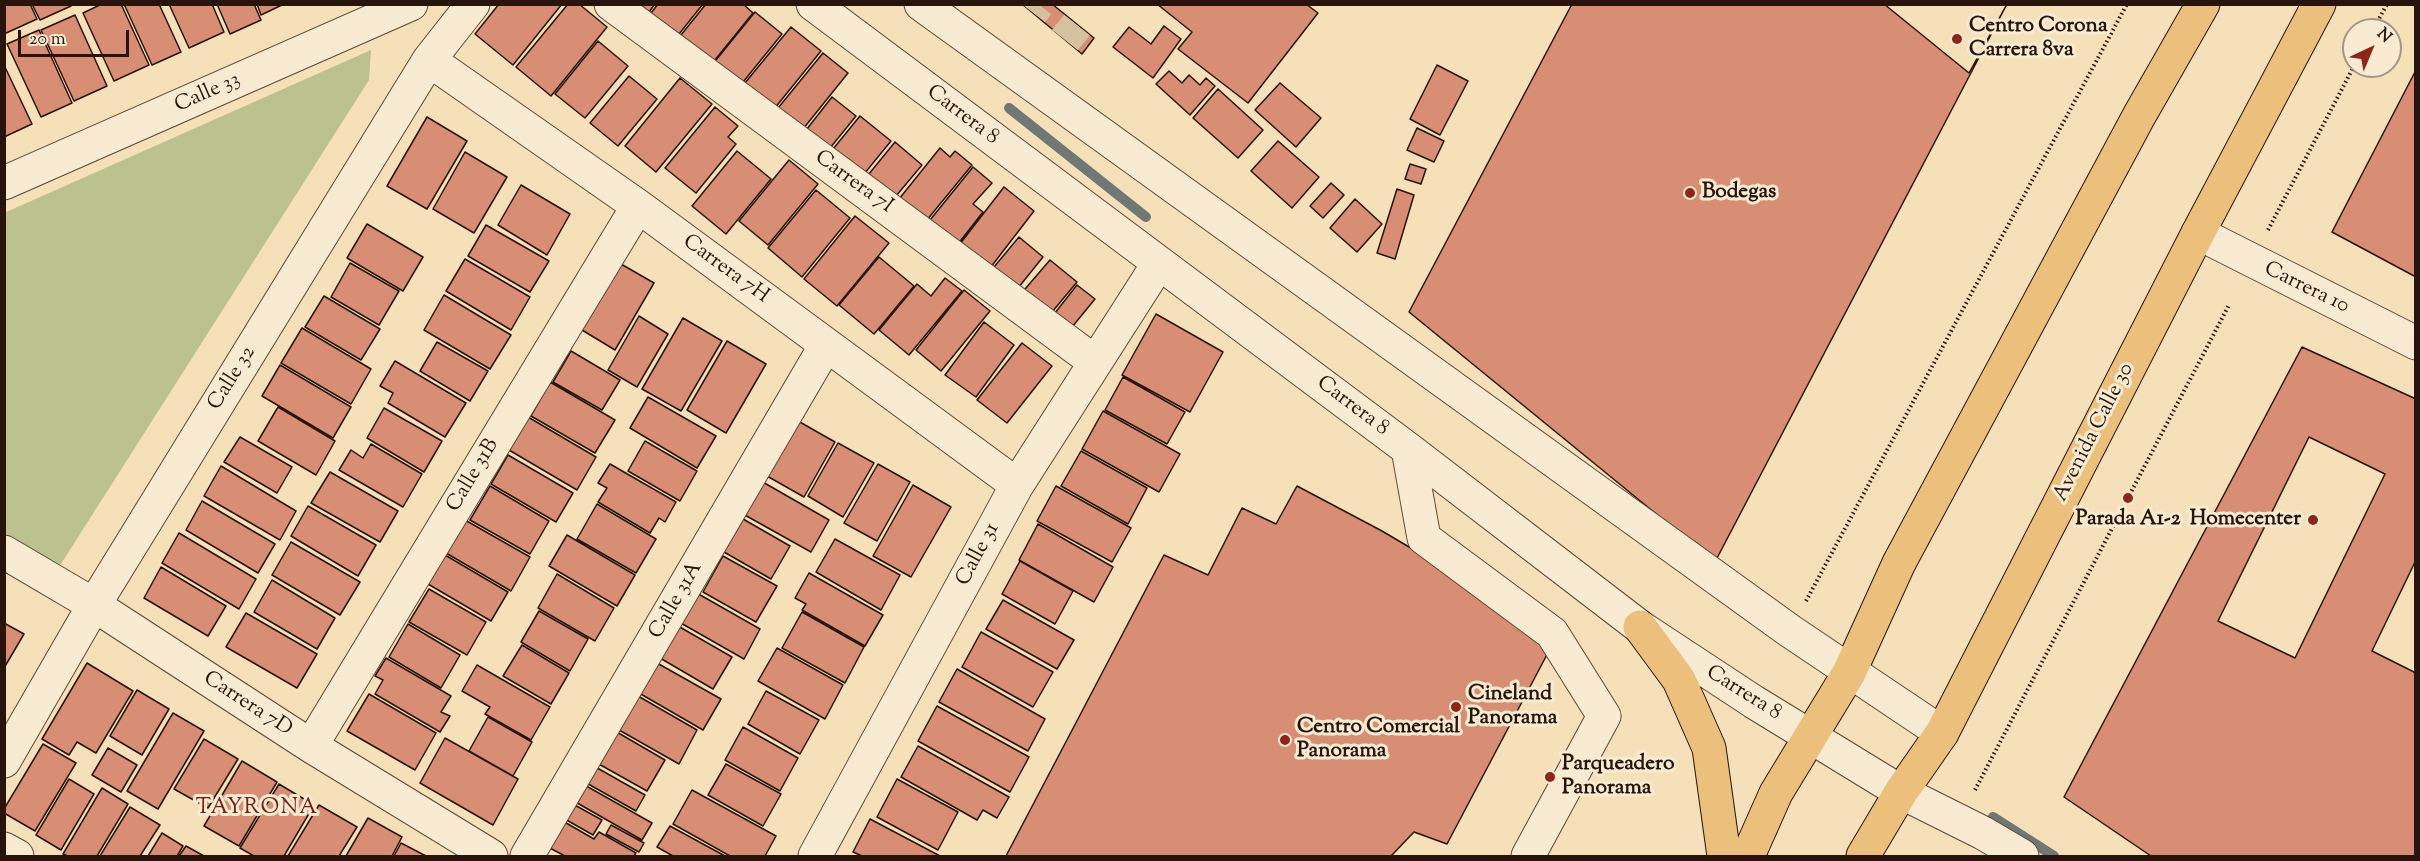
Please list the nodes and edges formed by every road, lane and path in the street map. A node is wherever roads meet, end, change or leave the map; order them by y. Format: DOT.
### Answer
graph roads {
  1 [pos="411,4"];
  2 [pos="472,4"];
  3 [pos="611,4"];
  4 [pos="813,4"];
  5 [pos="921,4"];
  6 [pos="2127,4"];
  7 [pos="2319,4"];
  8 [pos="2387,4"];
  9 [pos="2193,10"];
  10 [pos="2379,18"];
  11 [pos="429,60"];
  12 [pos="2349,78"];
  13 [pos="4,183"];
  14 [pos="638,206"];
  15 [pos="2268,231"];
  16 [pos="2198,233"];
  17 [pos="1159,263"];
  18 [pos="2229,305"];
  19 [pos="2415,343"];
  20 [pos="826,345"];
  21 [pos="1095,362"];
  22 [pos="1408,449"];
  23 [pos="1017,485"];
  24 [pos="4,552"];
  25 [pos="1806,602"];
  26 [pos="94,605"];
  27 [pos="1640,627"];
  28 [pos="1850,674"];
  29 [pos="1942,733"];
  30 [pos="1812,737"];
  31 [pos="311,746"];
  32 [pos="4,761"];
  33 [pos="1974,791"];
  34 [pos="1901,792"];
  35 [pos="4,849"];
  36 [pos="17,856"];
  37 [pos="491,856"];
  38 [pos="527,856"];
  39 [pos="815,856"];
  40 [pos="1528,856"];
  41 [pos="1724,856"];
  42 [pos="1748,856"];
  43 [pos="1863,856"];
  44 [pos="2022,856"];
  1 -- 13 [label="street, Calle 33"];
  2 -- 11 [label="street, Calle 32"];
  3 -- 21 [label="street, Carrera 7I"];
  4 -- 17 [label="street, Carrera 8"];
  5 -- 28 [label="street"];
  6 -- 25 [label="path"];
  7 -- 16 [label="highway, Avenida Calle 30"];
  8 -- 10 [label="path"];
  9 -- 28 [label="highway"];
  11 -- 14 [label="street, Carrera 7H"];
  11 -- 26 [label="street, Calle 32"];
  12 -- 15 [label="path"];
  14 -- 20 [label="street, Carrera 7H"];
  14 -- 31 [label="street, Calle 31B"];
  16 -- 19 [label="street, Carrera 10"];
  16 -- 29 [label="highway, Avenida Calle 30"];
  17 -- 21 [label="street, Calle 31"];
  17 -- 22 [label="street, Carrera 8"];
  18 -- 33 [label="path"];
  20 -- 23 [label="street, Carrera 7H"];
  20 -- 38 [label="street, Calle 31A"];
  21 -- 23 [label="street, Calle 31"];
  22 -- 27 [label="street, Carrera 8"];
  22 -- 40 [label="street"];
  23 -- 39 [label="street, Calle 31"];
  24 -- 26 [label="street, Carrera 7D"];
  26 -- 31 [label="street, Carrera 7D"];
  26 -- 32 [label="street, Calle 32"];
  27 -- 30 [label="street, Carrera 8"];
  27 -- 41 [label="highway"];
  28 -- 29 [label="street"];
  28 -- 30 [label="highway"];
  29 -- 34 [label="highway, Avenida Calle 30"];
  30 -- 34 [label="street, Carrera 8"];
  30 -- 42 [label="highway"];
  31 -- 37 [label="street, Carrera 7D"];
  34 -- 43 [label="highway, Avenida Calle 30"];
  34 -- 44 [label="street, Carrera 8"];
  35 -- 36 [label="street"];
}
